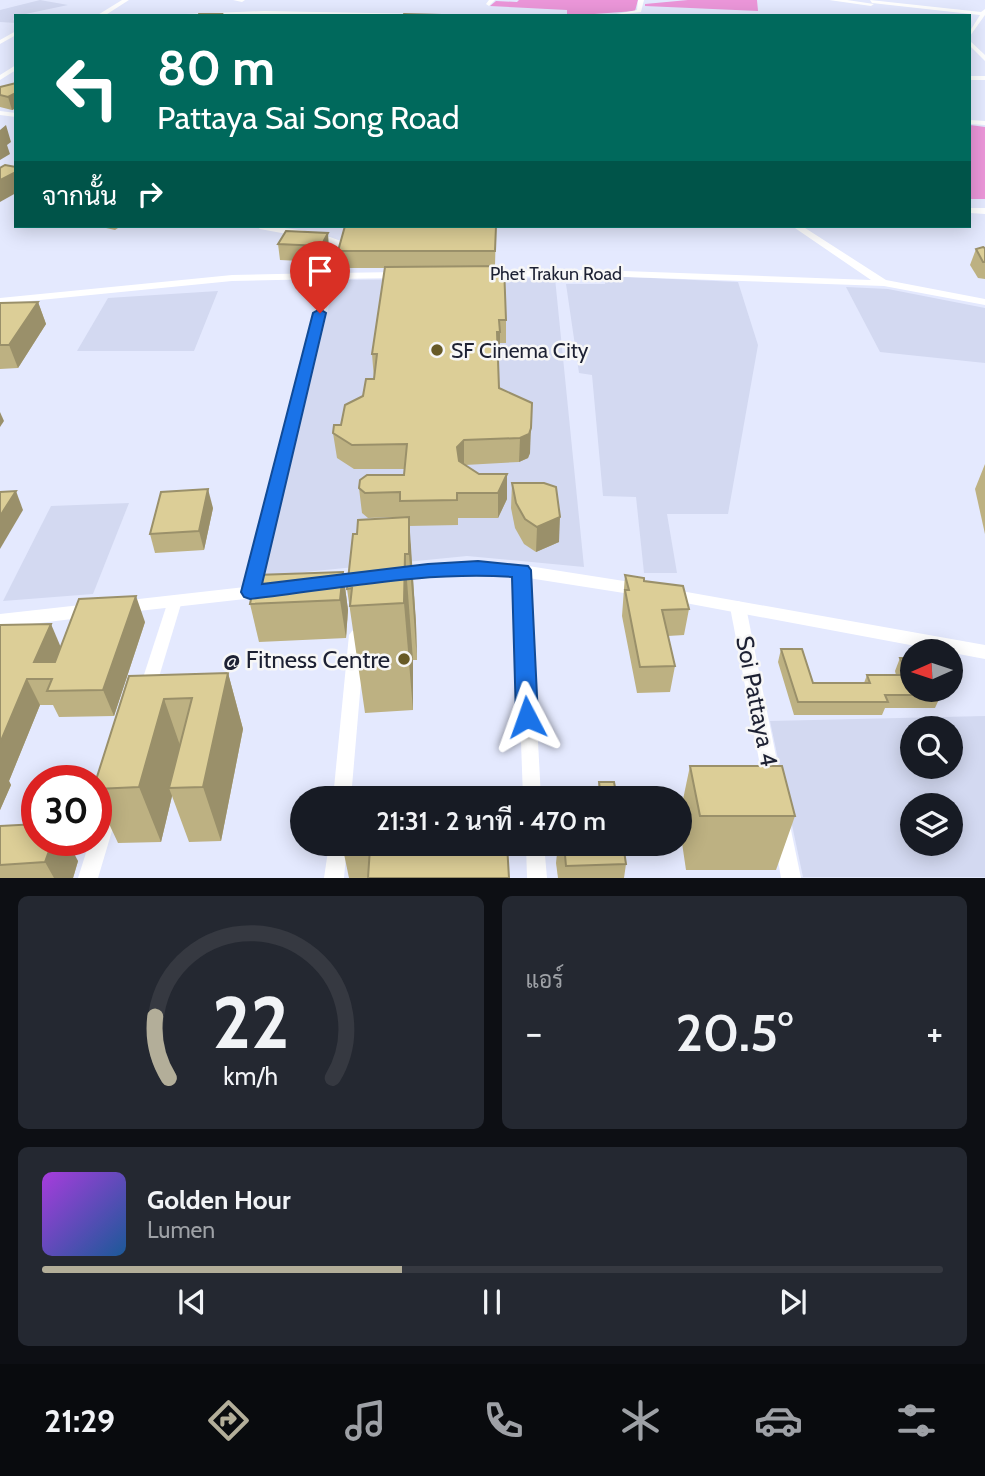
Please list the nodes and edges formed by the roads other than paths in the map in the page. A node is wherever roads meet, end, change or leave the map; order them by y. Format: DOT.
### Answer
graph roads {
  1 [pos="117,0"];
  2 [pos="126,0"];
  3 [pos="236,0"];
  4 [pos="242,0"];
  5 [pos="641,0"];
  6 [pos="832,0"];
  7 [pos="901,2"];
  8 [pos="871,4"];
  9 [pos="175,6"];
  10 [pos="258,8"];
  11 [pos="93,14"];
  12 [pos="102,14"];
  13 [pos="163,14"];
  14 [pos="266,14"];
  15 [pos="620,14"];
  16 [pos="960,14"];
  17 [pos="971,44"];
  18 [pos="984,57"];
  19 [pos="270,228"];
  20 [pos="799,228"];
  21 [pos="477,274"];
  22 [pos="410,275"];
  23 [pos="329,276"];
  24 [pos="884,283"];
  25 [pos="0,301"];
  26 [pos="985,302"];
  27 [pos="522,570"];
  28 [pos="375,578"];
  29 [pos="292,587"];
  30 [pos="250,592"];
  31 [pos="175,601"];
  32 [pos="738,607"];
  33 [pos="358,618"];
  34 [pos="0,621"];
  35 [pos="985,652"];
  36 [pos="142,707"];
  37 [pos="117,785"];
  38 [pos="343,786"];
  39 [pos="531,786"];
  40 [pos="337,856"];
  41 [pos="536,856"];
  42 [pos="88,877"];
  43 [pos="334,877"];
  44 [pos="537,877"];
  45 [pos="791,877"];
  1 -- 11 [label="main road"];
  2 -- 12 [label="main road"];
  3 -- 4 [label="street"];
  5 -- 15 [label="street"];
  6 -- 8 [label="street"];
  7 -- 8 [label="street"];
  7 -- 16 [label="street"];
  9 -- 13 [label="street"];
  10 -- 14 [label="street"];
  17 -- 18 [label="street"];
  19 -- 23 [label="street"];
  20 -- 24 [label="street"];
  21 -- 24 [label="street, Phet Trakun Road"];
  22 -- 23 [label="street"];
  23 -- 25 [label="street"];
  23 -- 30 [label="street"];
  24 -- 26 [label="street, Phet Trakun Road"];
  27 -- 28 [label="main road"];
  27 -- 32 [label="main road"];
  27 -- 39 [label="street"];
  29 -- 30 [label="main road"];
  30 -- 31 [label="main road"];
  31 -- 34 [label="main road"];
  31 -- 36 [label="street"];
  32 -- 35 [label="main road"];
  32 -- 45 [label="street, Soi Pattaya 4"];
  33 -- 38 [label="street"];
  37 -- 42 [label="street"];
  40 -- 43 [label="street"];
  41 -- 44 [label="street"];
}
